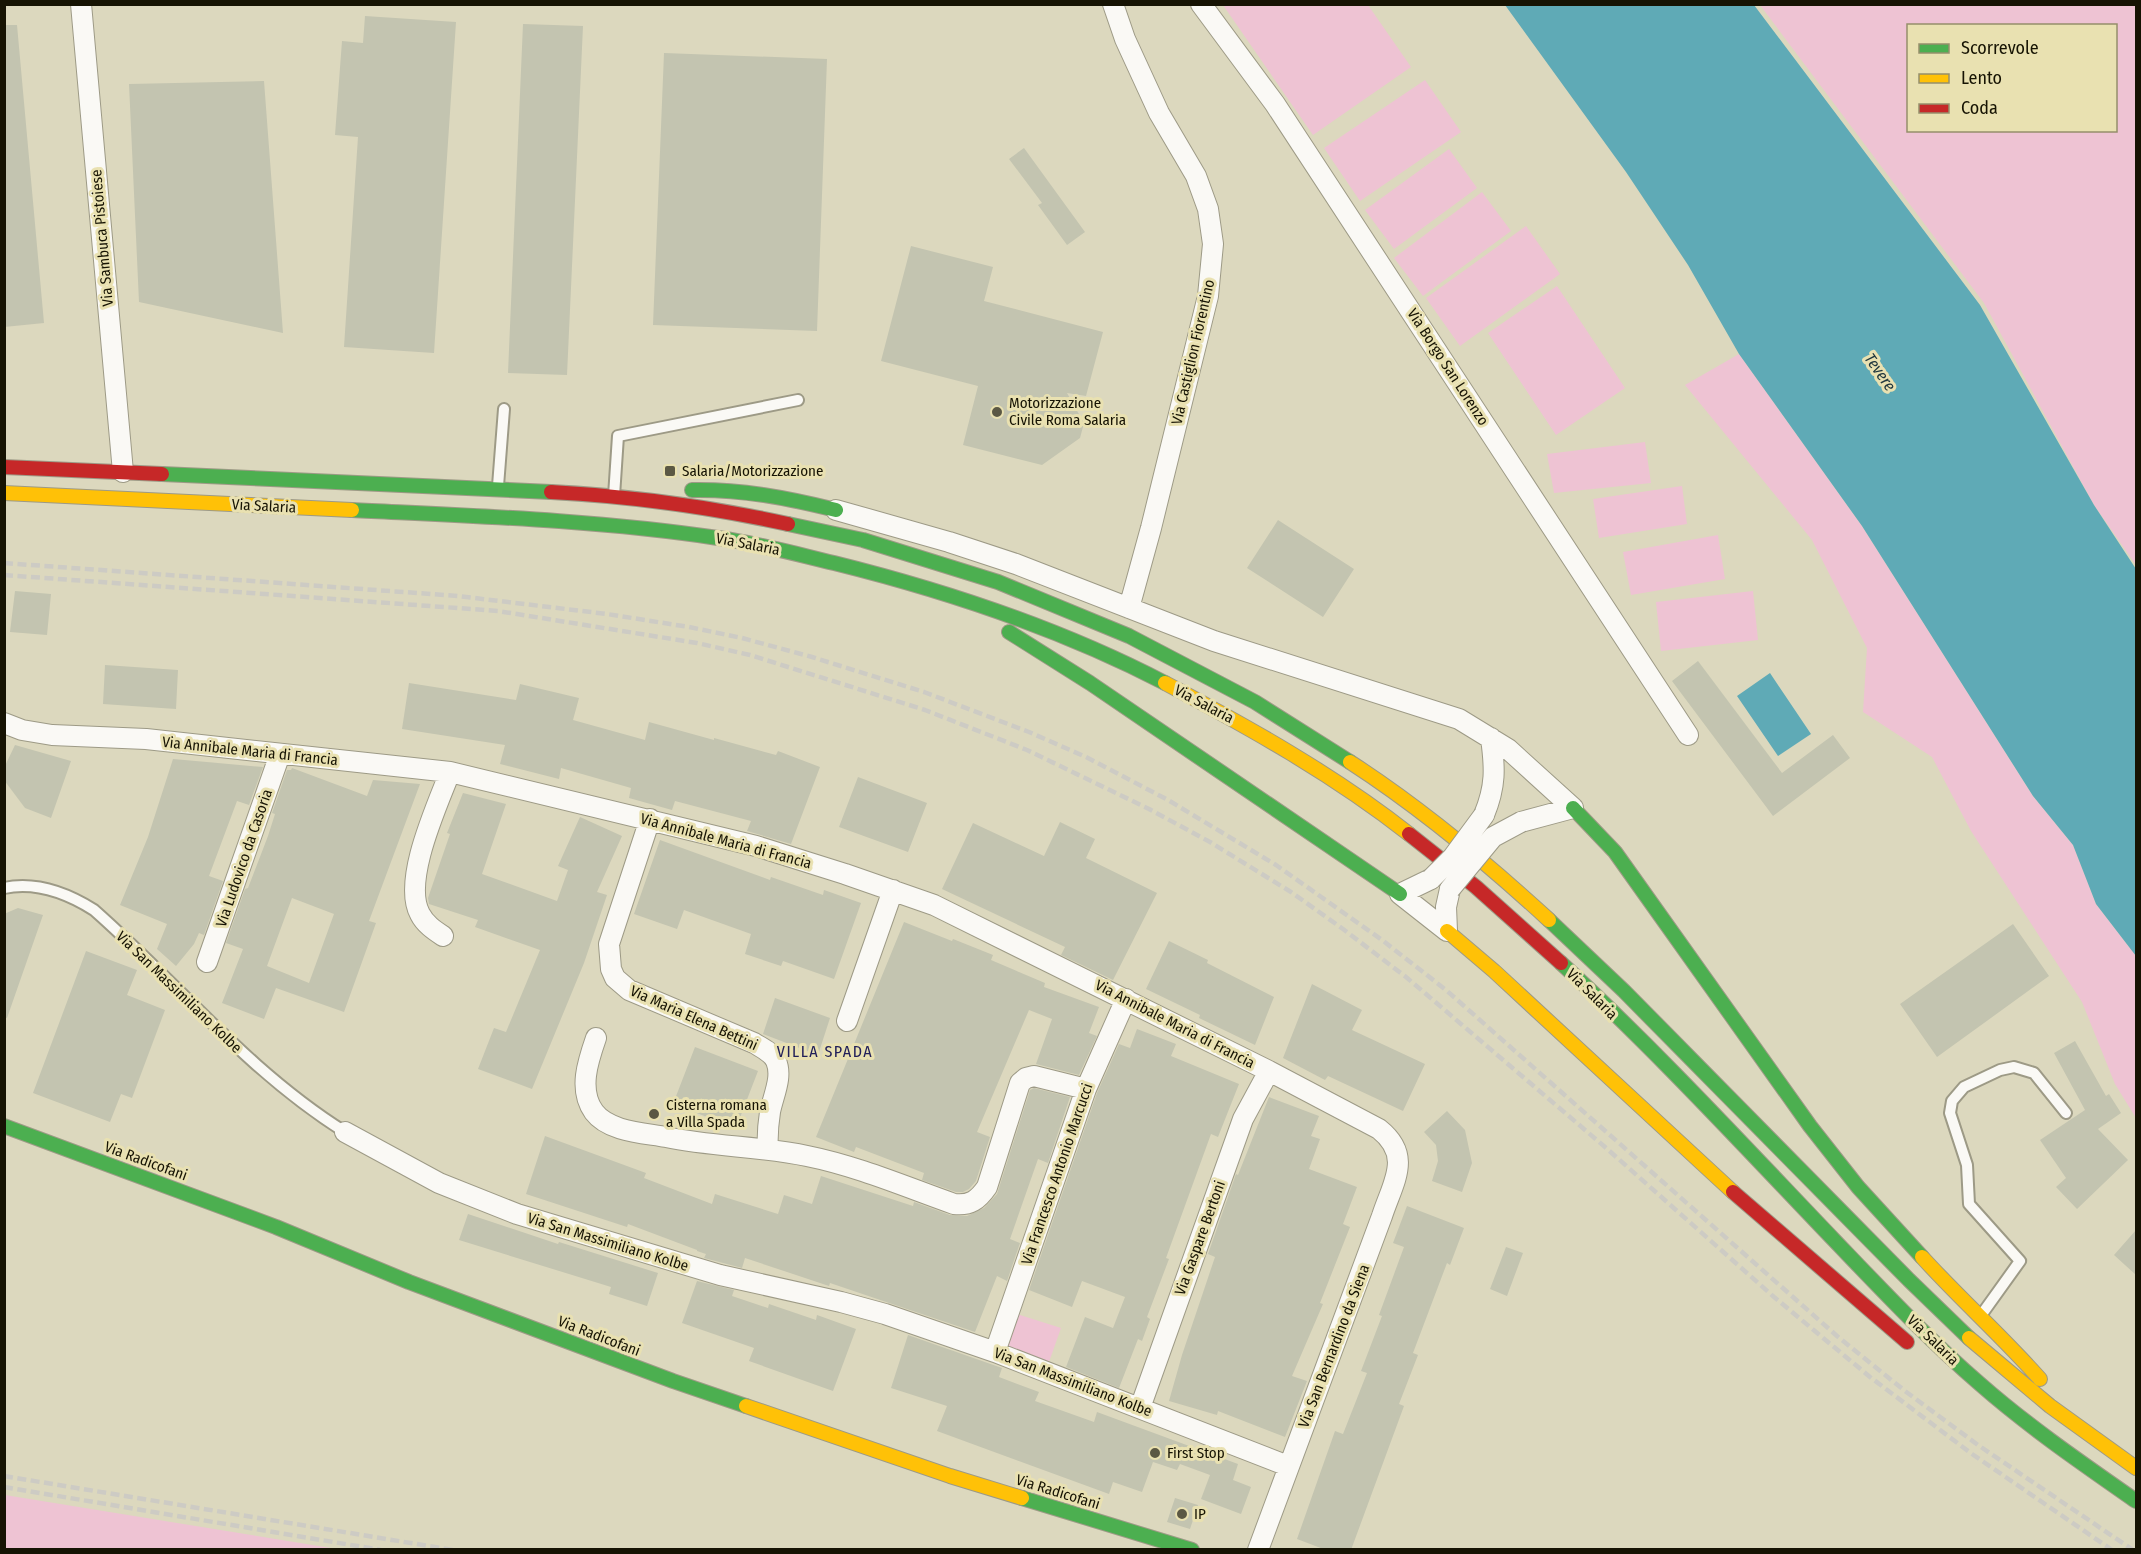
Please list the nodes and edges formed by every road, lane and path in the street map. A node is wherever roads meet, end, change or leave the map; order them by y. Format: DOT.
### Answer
graph roads {
  1 [pos="81,4"];
  2 [pos="1113,4"];
  3 [pos="1201,4"];
  4 [pos="798,400"];
  5 [pos="504,410"];
  6 [pos="4,467"];
  7 [pos="123,472"];
  8 [pos="498,490"];
  9 [pos="4,493"];
  10 [pos="614,496"];
  11 [pos="836,510"];
  12 [pos="941,592"];
  13 [pos="1129,608"];
  14 [pos="4,723"];
  15 [pos="1688,735"];
  16 [pos="1491,738"];
  17 [pos="280,754"];
  18 [pos="450,772"];
  19 [pos="1573,808"];
  20 [pos="650,819"];
  21 [pos="4,888"];
  22 [pos="893,890"];
  23 [pos="1400,894"];
  24 [pos="1447,931"];
  25 [pos="443,936"];
  26 [pos="207,962"];
  27 [pos="1126,999"];
  28 [pos="847,1021"];
  29 [pos="596,1038"];
  30 [pos="1269,1071"];
  31 [pos="1086,1089"];
  32 [pos="2066,1113"];
  33 [pos="4,1126"];
  34 [pos="345,1132"];
  35 [pos="1393,1141"];
  36 [pos="768,1150"];
  37 [pos="1980,1317"];
  38 [pos="995,1352"];
  39 [pos="1919,1352"];
  40 [pos="1941,1366"];
  41 [pos="1980,1385"];
  42 [pos="1140,1408"];
  43 [pos="2079,1429"];
  44 [pos="1288,1466"];
  45 [pos="2136,1468"];
  46 [pos="2136,1500"];
  47 [pos="1192,1550"];
  48 [pos="1258,1550"];
  1 -- 7 [label="street, Via Sambuca Pistoiese"];
  2 -- 13 [label="street, Via Castiglion Fiorentino"];
  3 -- 15 [label="street, Via Borgo San Lorenzo"];
  4 -- 10 [label="lane"];
  5 -- 8 [label="lane"];
  6 -- 7 [label="main road, Via Salaria"];
  7 -- 8 [label="main road, Via Salaria"];
  8 -- 10 [label="main road, Via Salaria"];
  9 -- 12 [label="main road, Via Salaria"];
  10 -- 11 [label="main road"];
  10 -- 43 [label="main road, Via Salaria"];
  11 -- 13 [label="street"];
  12 -- 23 [label="main road"];
  12 -- 41 [label="main road, Via Salaria"];
  13 -- 16 [label="street"];
  14 -- 17 [label="street, Via Annibale Maria di Francia"];
  16 -- 19 [label="street"];
  16 -- 23 [label="street, bridge"];
  17 -- 18 [label="street, Via Annibale Maria di Francia"];
  17 -- 26 [label="street, Via Ludovico da Casoria"];
  18 -- 20 [label="street, Via Annibale Maria di Francia"];
  18 -- 25 [label="street"];
  19 -- 24 [label="street, bridge"];
  19 -- 37 [label="main road"];
  20 -- 22 [label="street, Via Annibale Maria di Francia"];
  20 -- 36 [label="street, Via Maria Elena Bettini"];
  21 -- 34 [label="lane, Via San Massimiliano Kolbe"];
  22 -- 27 [label="street, Via Annibale Maria di Francia"];
  22 -- 28 [label="street"];
  23 -- 24 [label="street"];
  24 -- 39 [label="main road"];
  27 -- 30 [label="street, Via Annibale Maria di Francia"];
  27 -- 31 [label="street, Via Francesco Antonio Marcucci"];
  29 -- 36 [label="street"];
  30 -- 35 [label="street, Via Annibale Maria di Francia"];
  30 -- 42 [label="street, Via Gaspare Bertoni"];
  31 -- 36 [label="street"];
  31 -- 38 [label="street, Via Francesco Antonio Marcucci"];
  32 -- 37 [label="lane"];
  33 -- 47 [label="main road, Via Radicofani"];
  34 -- 38 [label="street, Via San Massimiliano Kolbe"];
  35 -- 44 [label="street, Via San Bernardino da Siena"];
  37 -- 43 [label="main road"];
  38 -- 42 [label="street, Via San Massimiliano Kolbe"];
  40 -- 41 [label="main road"];
  41 -- 46 [label="main road, Via Salaria"];
  42 -- 44 [label="street, Via San Massimiliano Kolbe"];
  43 -- 45 [label="main road, Via Salaria"];
  44 -- 48 [label="street, Via San Bernardino da Siena"];
}
